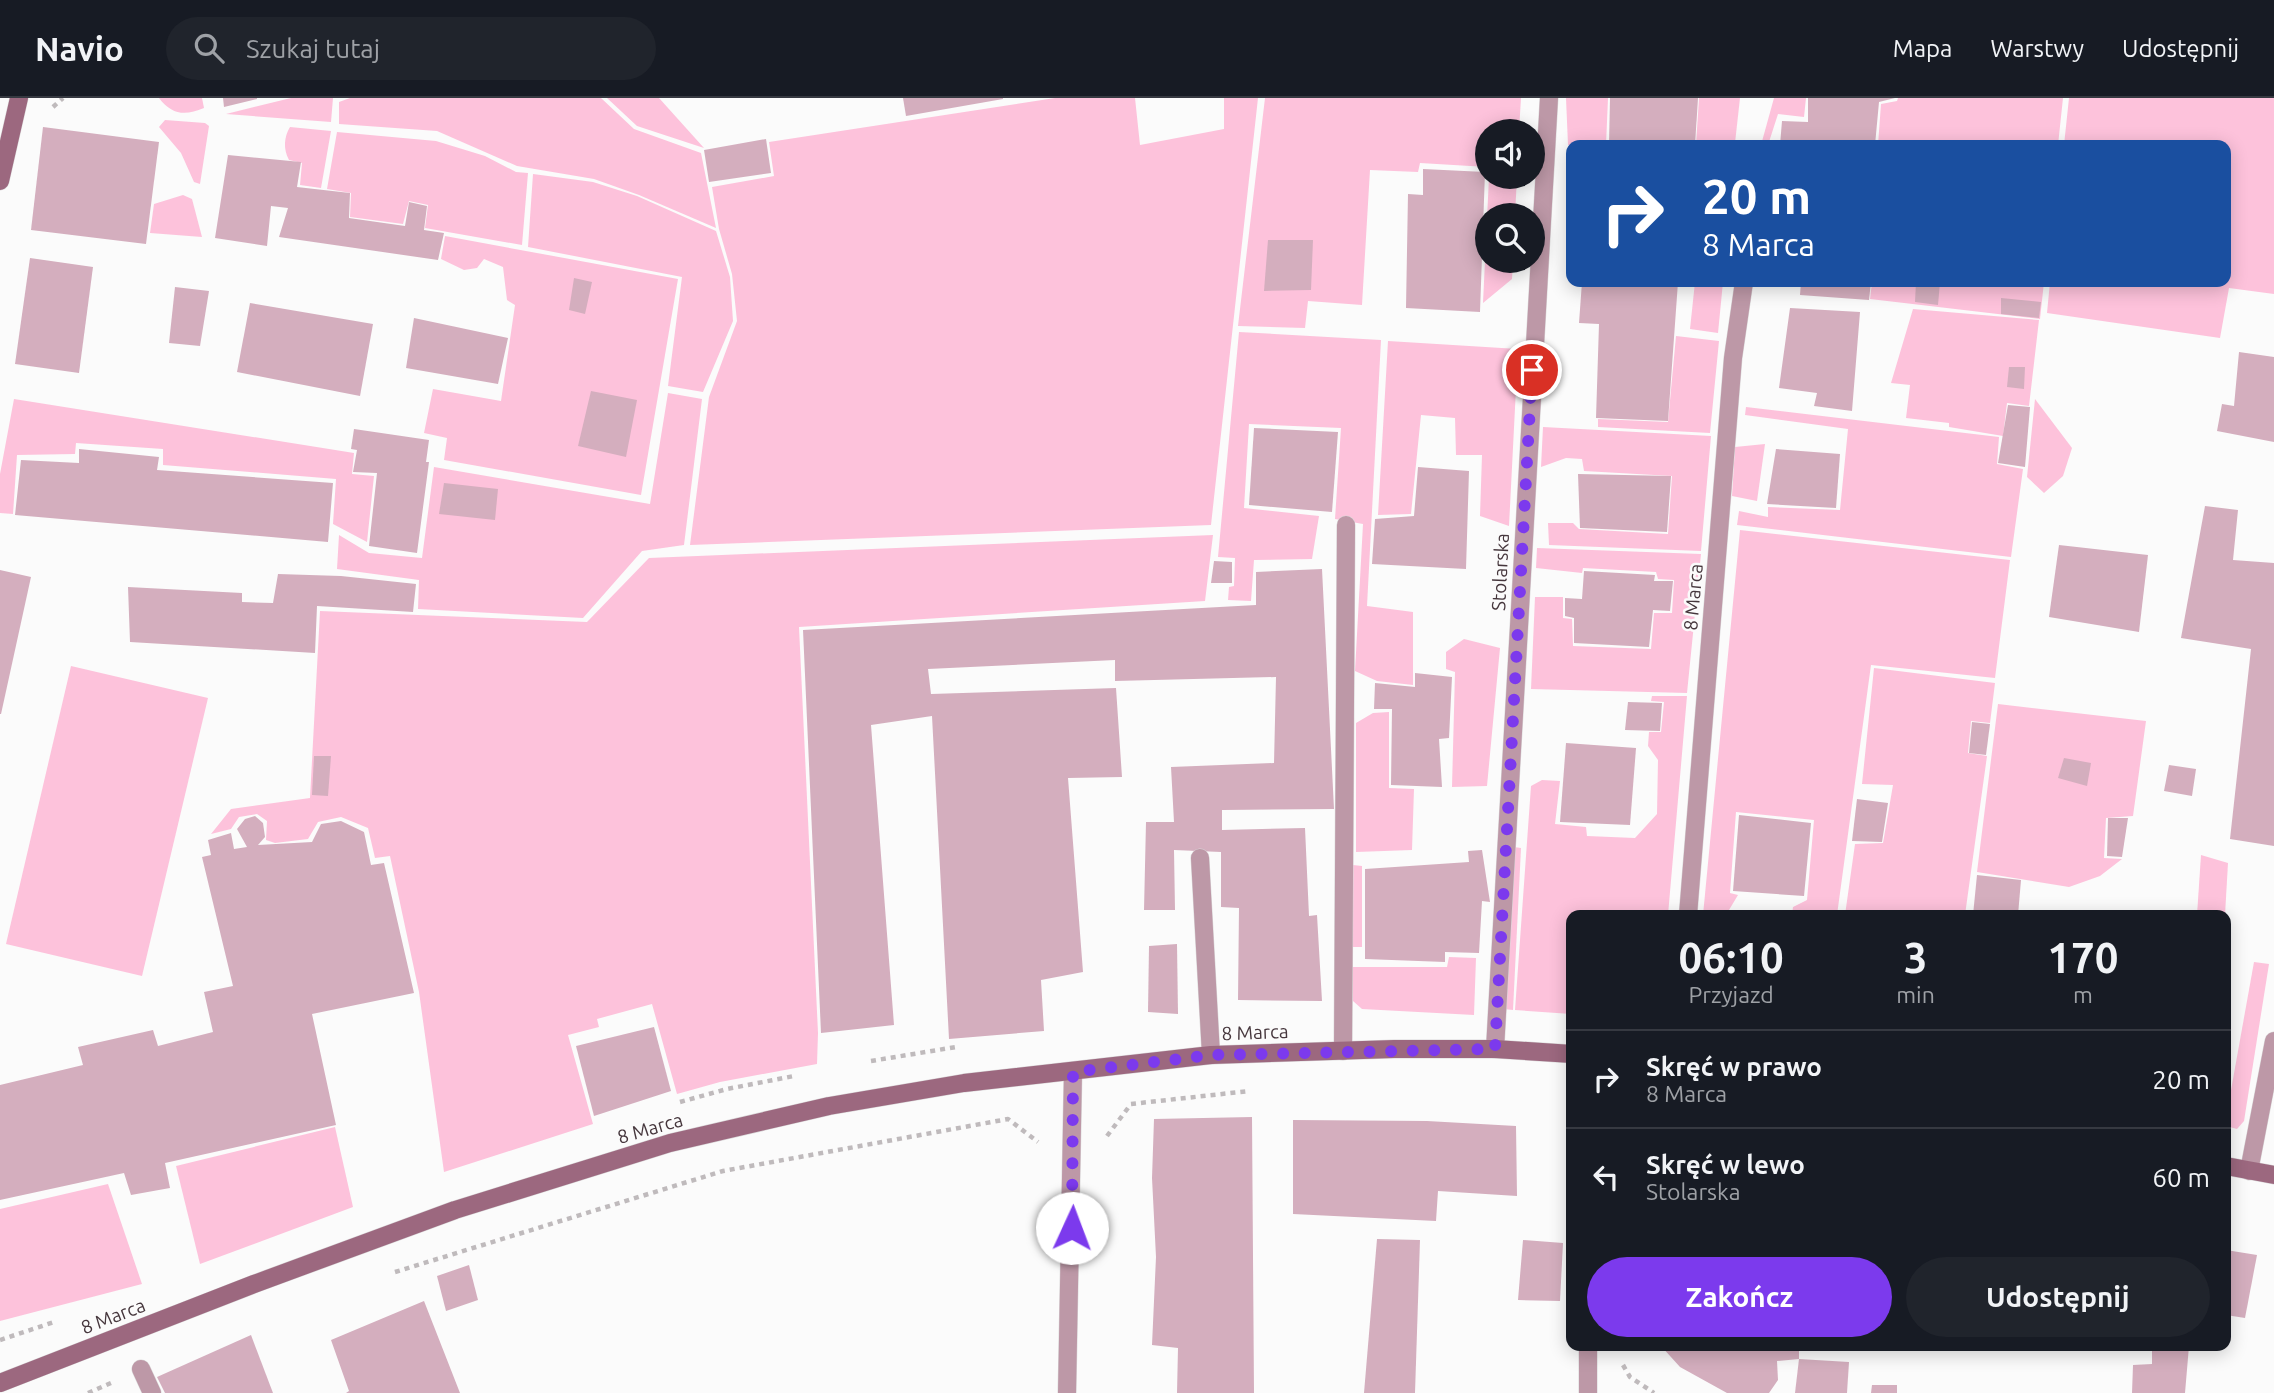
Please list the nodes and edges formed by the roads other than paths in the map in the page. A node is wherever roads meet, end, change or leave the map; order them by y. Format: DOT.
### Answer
graph roads {
  1 [pos="19,98"];
  2 [pos="1549,98"];
  3 [pos="0,181"];
  4 [pos="1743,287"];
  5 [pos="1346,525"];
  6 [pos="1200,858"];
  7 [pos="1688,910"];
  8 [pos="2274,1041"];
  9 [pos="1495,1049"];
  10 [pos="1343,1051"];
  11 [pos="1566,1054"];
  12 [pos="1211,1055"];
  13 [pos="1073,1072"];
  14 [pos="2231,1167"];
  15 [pos="2249,1171"];
  16 [pos="2274,1175"];
  17 [pos="1588,1351"];
  18 [pos="141,1369"];
  19 [pos="0,1383"];
  20 [pos="152,1393"];
  21 [pos="1067,1393"];
  22 [pos="1588,1393"];
  1 -- 3 [label="street"];
  2 -- 9 [label="street, Stolarska"];
  4 -- 7 [label="street, 8 Marca"];
  5 -- 10 [label="street"];
  6 -- 12 [label="street"];
  8 -- 15 [label="street"];
  9 -- 10 [label="street, 8 Marca"];
  9 -- 11 [label="street, 8 Marca"];
  10 -- 12 [label="street, 8 Marca"];
  12 -- 13 [label="street, 8 Marca"];
  13 -- 19 [label="street, 8 Marca"];
  13 -- 21 [label="street"];
  14 -- 15 [label="street"];
  15 -- 16 [label="street"];
  17 -- 22 [label="street"];
  18 -- 20 [label="street"];
}
